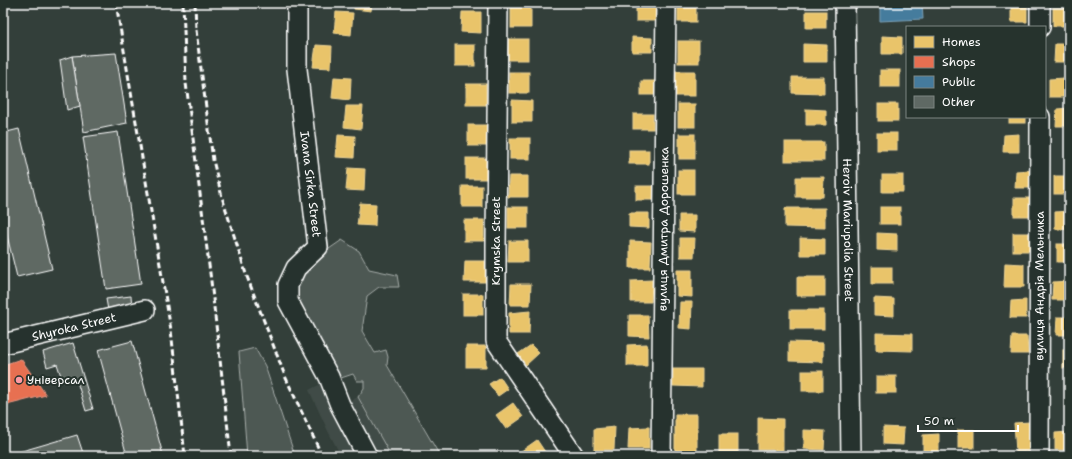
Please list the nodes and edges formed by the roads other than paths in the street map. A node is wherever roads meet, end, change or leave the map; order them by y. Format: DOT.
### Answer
graph roads {
  1 [pos="298,3"];
  2 [pos="498,3"];
  3 [pos="666,3"];
  4 [pos="845,3"];
  5 [pos="1040,3"];
  6 [pos="1040,26"];
  7 [pos="1040,118"];
  8 [pos="145,310"];
  9 [pos="3,344"];
  10 [pos="367,456"];
  11 [pos="574,456"];
  12 [pos="661,456"];
  13 [pos="851,456"];
  14 [pos="1039,456"];
  1 -- 10 [label="street, Ivana Sirka Street"];
  2 -- 11 [label="street, Krymska Street"];
  3 -- 12 [label="street, вулиця Дмитра Дорошенка"];
  4 -- 13 [label="street, Heroiv Mariupolia Street"];
  5 -- 6 [label="street"];
  7 -- 14 [label="street, вулиця Андрія Мельника"];
  8 -- 9 [label="street, Shyroka Street"];
}
